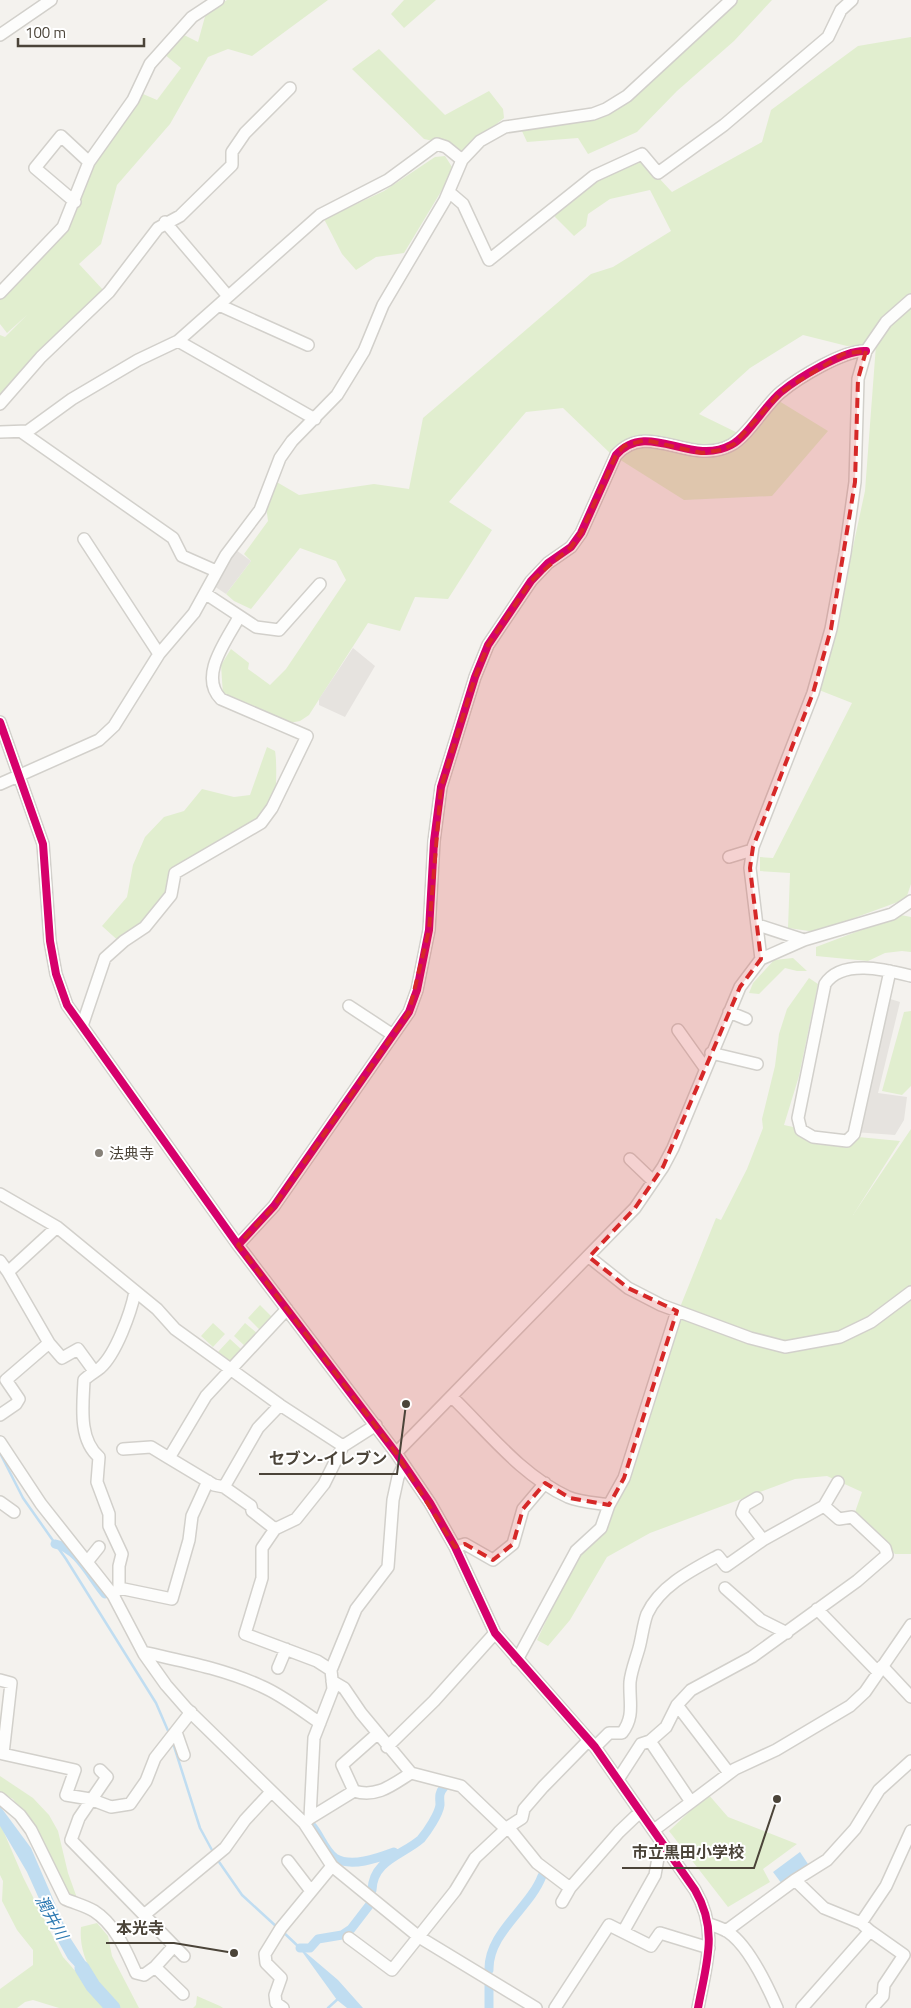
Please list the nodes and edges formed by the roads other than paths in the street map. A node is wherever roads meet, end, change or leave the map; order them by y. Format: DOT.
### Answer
graph roads {
  1 [pos="51,0"];
  2 [pos="218,0"];
  3 [pos="731,0"];
  4 [pos="852,0"];
  5 [pos="0,35"];
  6 [pos="290,88"];
  7 [pos="462,160"];
  8 [pos="89,162"];
  9 [pos="449,192"];
  10 [pos="75,202"];
  11 [pos="165,222"];
  12 [pos="0,293"];
  13 [pos="228,295"];
  14 [pos="911,300"];
  15 [pos="219,305"];
  16 [pos="178,341"];
  17 [pos="308,345"];
  18 [pos="866,351"];
  19 [pos="0,404"];
  20 [pos="314,419"];
  21 [pos="0,432"];
  22 [pos="23,433"];
  23 [pos="84,539"];
  24 [pos="216,570"];
  25 [pos="320,584"];
  26 [pos="206,594"];
  27 [pos="238,616"];
  28 [pos="159,654"];
  29 [pos="0,722"];
  30 [pos="20,776"];
  31 [pos="0,784"];
  32 [pos="752,850"];
  33 [pos="729,857"];
  34 [pos="910,904"];
  35 [pos="758,925"];
  36 [pos="804,940"];
  37 [pos="761,959"];
  38 [pos="890,971"];
  39 [pos="911,976"];
  40 [pos="349,1006"];
  41 [pos="729,1012"];
  42 [pos="746,1018"];
  43 [pos="82,1026"];
  44 [pos="678,1030"];
  45 [pos="393,1034"];
  46 [pos="711,1053"];
  47 [pos="757,1064"];
  48 [pos="705,1068"];
  49 [pos="630,1159"];
  50 [pos="653,1181"];
  51 [pos="0,1194"];
  52 [pos="57,1227"];
  53 [pos="238,1245"];
  54 [pos="589,1256"];
  55 [pos="0,1261"];
  56 [pos="8,1272"];
  57 [pos="135,1292"];
  58 [pos="911,1292"];
  59 [pos="287,1309"];
  60 [pos="677,1310"];
  61 [pos="49,1343"];
  62 [pos="230,1369"];
  63 [pos="94,1371"];
  64 [pos="452,1397"];
  65 [pos="280,1405"];
  66 [pos="0,1415"];
  67 [pos="376,1425"];
  68 [pos="0,1442"];
  69 [pos="343,1446"];
  70 [pos="123,1449"];
  71 [pos="396,1453"];
  72 [pos="169,1458"];
  73 [pos="404,1465"];
  74 [pos="208,1481"];
  75 [pos="838,1482"];
  76 [pos="545,1483"];
  77 [pos="224,1487"];
  78 [pos="757,1498"];
  79 [pos="0,1502"];
  80 [pos="610,1505"];
  81 [pos="824,1506"];
  82 [pos="14,1512"];
  83 [pos="275,1529"];
  84 [pos="763,1540"];
  85 [pos="99,1547"];
  86 [pos="455,1548"];
  87 [pos="86,1562"];
  88 [pos="725,1588"];
  89 [pos="116,1592"];
  90 [pos="817,1608"];
  91 [pos="911,1626"];
  92 [pos="495,1633"];
  93 [pos="787,1633"];
  94 [pos="286,1649"];
  95 [pos="143,1652"];
  96 [pos="517,1660"];
  97 [pos="278,1668"];
  98 [pos="880,1669"];
  99 [pos="332,1675"];
  100 [pos="0,1680"];
  101 [pos="911,1697"];
  102 [pos="677,1705"];
  103 [pos="191,1712"];
  104 [pos="320,1723"];
  105 [pos="377,1734"];
  106 [pos="172,1736"];
  107 [pos="650,1741"];
  108 [pos="592,1744"];
  109 [pos="387,1746"];
  110 [pos="184,1755"];
  111 [pos="911,1761"];
  112 [pos="100,1770"];
  113 [pos="410,1772"];
  114 [pos="729,1774"];
  115 [pos="619,1778"];
  116 [pos="354,1791"];
  117 [pos="272,1792"];
  118 [pos="0,1798"];
  119 [pos="90,1799"];
  120 [pos="692,1802"];
  121 [pos="640,1812"];
  122 [pos="307,1820"];
  123 [pos="506,1828"];
  124 [pos="654,1830"];
  125 [pos="911,1831"];
  126 [pos="661,1840"];
  127 [pos="288,1861"];
  128 [pos="332,1866"];
  129 [pos="794,1880"];
  130 [pos="570,1888"];
  131 [pos="311,1891"];
  132 [pos="562,1902"];
  133 [pos="144,1915"];
  134 [pos="709,1924"];
  135 [pos="866,1927"];
  136 [pos="726,1930"];
  137 [pos="623,1932"];
  138 [pos="419,1937"];
  139 [pos="349,1938"];
  140 [pos="174,1946"];
  141 [pos="709,1948"];
  142 [pos="184,1956"];
  143 [pos="155,1967"];
  144 [pos="183,1994"];
  145 [pos="283,2008"];
  146 [pos="536,2008"];
  147 [pos="555,2008"];
  148 [pos="698,2008"];
  149 [pos="777,2008"];
  150 [pos="802,2008"];
  151 [pos="872,2008"];
  1 -- 5 [label="street"];
  2 -- 8 [label="street"];
  3 -- 7 [label="street"];
  4 -- 9 [label="street"];
  6 -- 11 [label="street"];
  7 -- 9 [label="street"];
  7 -- 13 [label="street"];
  8 -- 10 [label="street"];
  8 -- 10 [label="street"];
  9 -- 20 [label="street"];
  10 -- 12 [label="street"];
  11 -- 13 [label="street"];
  11 -- 19 [label="street"];
  13 -- 15 [label="street"];
  14 -- 18 [label="street"];
  15 -- 16 [label="street"];
  15 -- 17 [label="street"];
  16 -- 20 [label="street"];
  16 -- 22 [label="street"];
  18 -- 32 [label="street"];
  18 -- 45 [label="street"];
  20 -- 24 [label="street"];
  21 -- 22 [label="street"];
  22 -- 24 [label="street"];
  23 -- 28 [label="street"];
  24 -- 26 [label="street"];
  25 -- 27 [label="street"];
  26 -- 27 [label="street"];
  26 -- 28 [label="street"];
  27 -- 43 [label="street"];
  28 -- 30 [label="street"];
  29 -- 30 [label="street"];
  30 -- 31 [label="street"];
  30 -- 43 [label="street"];
  32 -- 33 [label="street"];
  32 -- 35 [label="street"];
  34 -- 36 [label="street"];
  35 -- 36 [label="street"];
  35 -- 37 [label="street"];
  36 -- 37 [label="street"];
  37 -- 41 [label="street"];
  38 -- 38 [label="street"];
  38 -- 39 [label="street"];
  40 -- 45 [label="street"];
  41 -- 42 [label="street"];
  41 -- 46 [label="street"];
  43 -- 53 [label="street"];
  44 -- 48 [label="street"];
  45 -- 53 [label="street"];
  46 -- 47 [label="street"];
  46 -- 48 [label="street"];
  48 -- 50 [label="street"];
  49 -- 50 [label="street"];
  50 -- 54 [label="street"];
  51 -- 52 [label="street"];
  52 -- 56 [label="street"];
  52 -- 57 [label="street"];
  53 -- 59 [label="street"];
  54 -- 60 [label="street"];
  54 -- 64 [label="street"];
  55 -- 56 [label="street"];
  56 -- 61 [label="street"];
  57 -- 62 [label="street"];
  57 -- 63 [label="street"];
  58 -- 60 [label="street"];
  59 -- 62 [label="street"];
  59 -- 67 [label="street"];
  60 -- 80 [label="street"];
  61 -- 63 [label="street"];
  61 -- 66 [label="street"];
  62 -- 65 [label="street"];
  62 -- 72 [label="street"];
  63 -- 89 [label="street"];
  64 -- 71 [label="street"];
  64 -- 76 [label="street"];
  65 -- 69 [label="street"];
  65 -- 77 [label="street"];
  67 -- 69 [label="street"];
  67 -- 71 [label="street"];
  68 -- 87 [label="street"];
  69 -- 83 [label="street"];
  70 -- 72 [label="street"];
  71 -- 73 [label="street"];
  72 -- 74 [label="street"];
  73 -- 86 [label="street"];
  73 -- 99 [label="street"];
  74 -- 77 [label="street"];
  74 -- 89 [label="street"];
  75 -- 81 [label="street"];
  76 -- 80 [label="street"];
  76 -- 86 [label="street"];
  77 -- 83 [label="street"];
  78 -- 84 [label="street"];
  79 -- 82 [label="street"];
  80 -- 96 [label="street"];
  81 -- 84 [label="street"];
  81 -- 90 [label="street"];
  83 -- 94 [label="street"];
  84 -- 108 [label="street"];
  85 -- 87 [label="street"];
  86 -- 92 [label="street"];
  87 -- 89 [label="street"];
  88 -- 93 [label="street"];
  89 -- 95 [label="street"];
  90 -- 93 [label="street"];
  90 -- 98 [label="street"];
  91 -- 98 [label="street"];
  92 -- 96 [label="street"];
  92 -- 109 [label="street"];
  93 -- 102 [label="street"];
  94 -- 97 [label="street"];
  94 -- 99 [label="street"];
  95 -- 103 [label="street"];
  95 -- 104 [label="street"];
  96 -- 108 [label="street"];
  98 -- 101 [label="street"];
  98 -- 114 [label="street"];
  99 -- 104 [label="street"];
  99 -- 105 [label="street"];
  100 -- 119 [label="street"];
  102 -- 107 [label="street"];
  102 -- 114 [label="street"];
  103 -- 106 [label="street"];
  103 -- 117 [label="street"];
  104 -- 122 [label="street"];
  105 -- 109 [label="street"];
  105 -- 116 [label="street"];
  106 -- 110 [label="street"];
  106 -- 119 [label="street"];
  107 -- 115 [label="street"];
  107 -- 120 [label="street"];
  108 -- 115 [label="street"];
  108 -- 123 [label="street"];
  109 -- 113 [label="street"];
  111 -- 129 [label="street"];
  112 -- 119 [label="street"];
  113 -- 116 [label="street"];
  113 -- 123 [label="street"];
  114 -- 120 [label="street"];
  115 -- 121 [label="street"];
  116 -- 122 [label="street"];
  117 -- 122 [label="street"];
  117 -- 133 [label="street"];
  118 -- 143 [label="street"];
  119 -- 133 [label="street"];
  120 -- 124 [label="street"];
  121 -- 124 [label="street"];
  121 -- 130 [label="street"];
  122 -- 128 [label="street"];
  123 -- 130 [label="street"];
  123 -- 138 [label="street"];
  124 -- 126 [label="street"];
  125 -- 135 [label="street"];
  126 -- 134 [label="street"];
  126 -- 137 [label="street"];
  127 -- 131 [label="street"];
  128 -- 131 [label="street"];
  128 -- 138 [label="street"];
  129 -- 135 [label="street"];
  129 -- 136 [label="street"];
  130 -- 132 [label="street"];
  131 -- 145 [label="street"];
  133 -- 140 [label="street"];
  134 -- 136 [label="street"];
  134 -- 141 [label="street"];
  135 -- 150 [label="street"];
  135 -- 151 [label="street"];
  136 -- 149 [label="street"];
  137 -- 141 [label="street"];
  137 -- 147 [label="street"];
  138 -- 139 [label="street"];
  138 -- 146 [label="street"];
  140 -- 142 [label="street"];
  140 -- 143 [label="street"];
  141 -- 148 [label="street"];
  143 -- 144 [label="street"];
}
